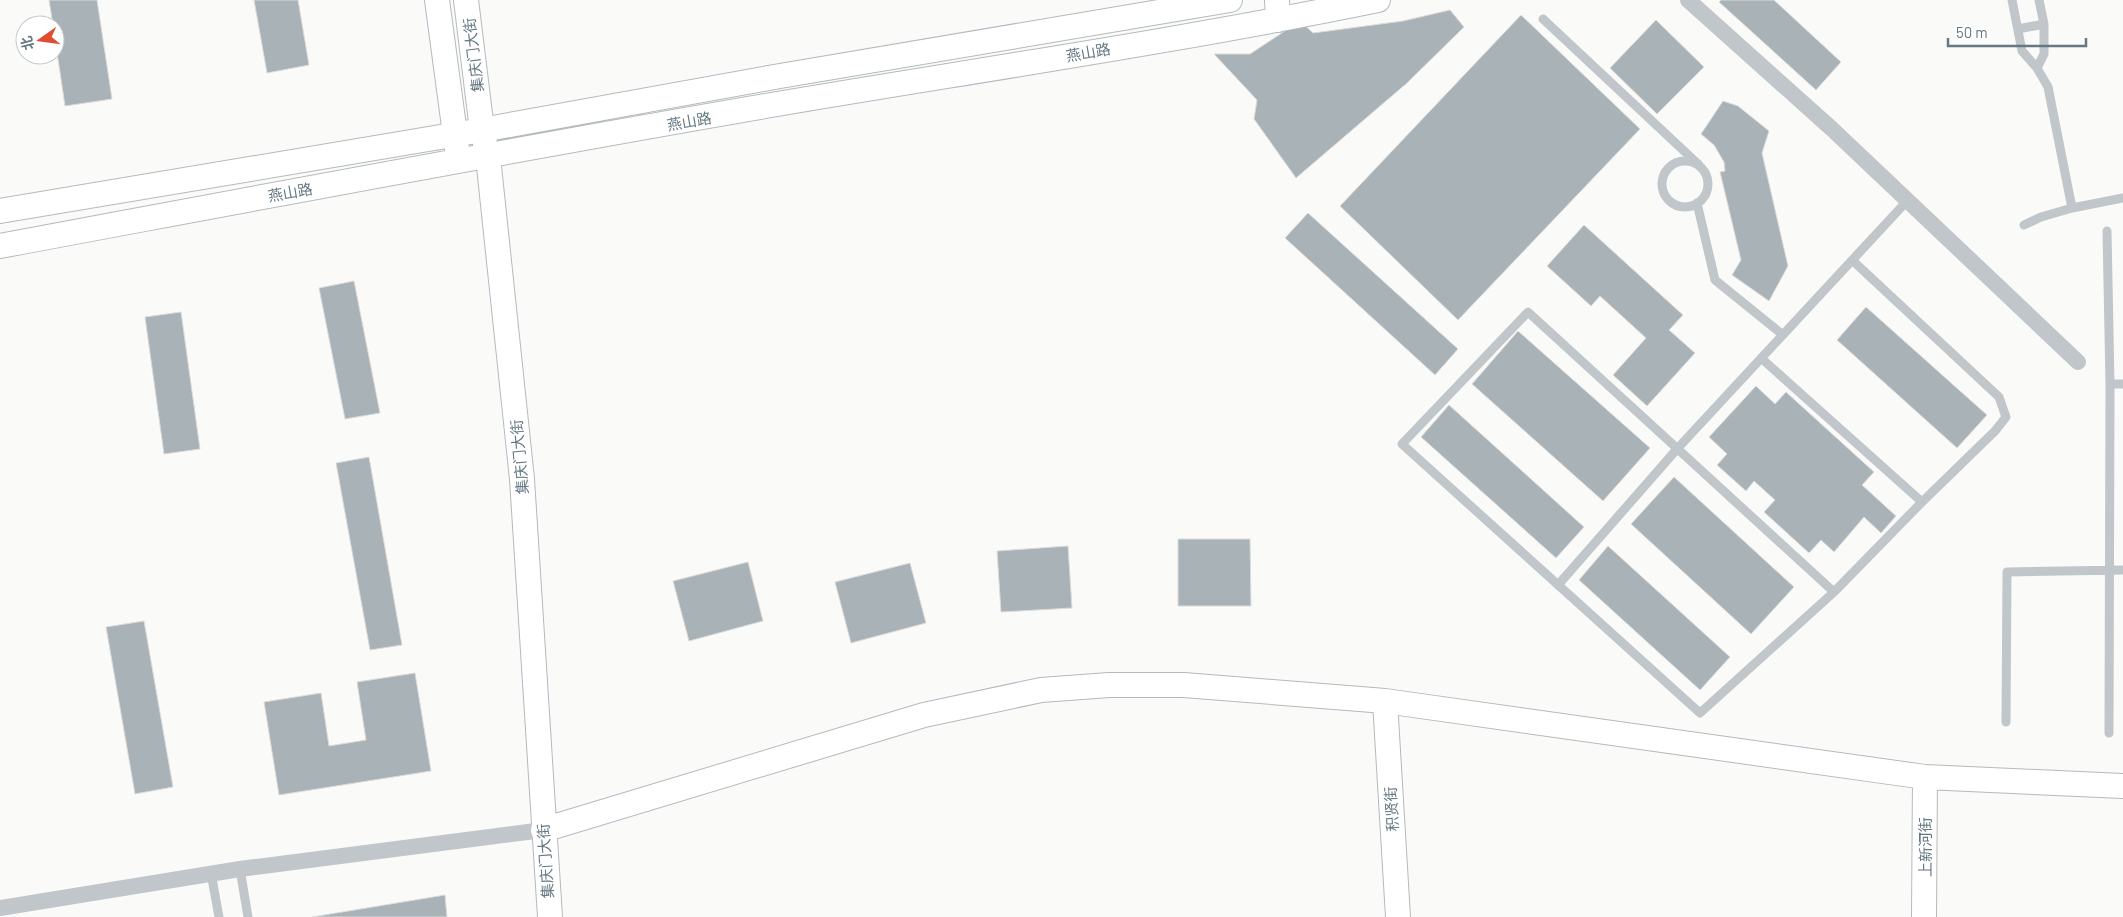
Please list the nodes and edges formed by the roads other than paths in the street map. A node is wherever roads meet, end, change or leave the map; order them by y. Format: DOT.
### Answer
graph roads {
  1 [pos="437,0"];
  2 [pos="466,0"];
  3 [pos="1230,0"];
  4 [pos="1378,0"];
  5 [pos="1688,0"];
  6 [pos="2012,0"];
  7 [pos="2040,0"];
  8 [pos="1278,10"];
  9 [pos="1544,19"];
  10 [pos="2044,24"];
  11 [pos="2018,29"];
  12 [pos="2037,68"];
  13 [pos="482,130"];
  14 [pos="454,133"];
  15 [pos="488,157"];
  16 [pos="459,161"];
  17 [pos="1698,165"];
  18 [pos="2123,198"];
  19 [pos="1907,201"];
  20 [pos="1697,203"];
  21 [pos="2072,208"];
  22 [pos="0,211"];
  23 [pos="2024,225"];
  24 [pos="2107,231"];
  25 [pos="0,246"];
  26 [pos="1852,260"];
  27 [pos="1783,335"];
  28 [pos="1761,358"];
  29 [pos="2078,362"];
  30 [pos="2110,384"];
  31 [pos="2123,384"];
  32 [pos="1677,449"];
  33 [pos="1922,502"];
  34 [pos="2111,570"];
  35 [pos="2123,570"];
  36 [pos="1558,585"];
  37 [pos="1834,592"];
  38 [pos="1385,701"];
  39 [pos="2006,722"];
  40 [pos="2108,733"];
  41 [pos="1926,777"];
  42 [pos="2123,786"];
  43 [pos="543,830"];
  44 [pos="240,868"];
  45 [pos="211,873"];
  46 [pos="0,908"];
  47 [pos="219,917"];
  48 [pos="248,917"];
  49 [pos="550,917"];
  50 [pos="1398,917"];
  51 [pos="1924,917"];
  1 -- 14 [label="street, 集庆门大街"];
  2 -- 13 [label="street, 集庆门大街"];
  3 -- 13 [label="street, 燕山路"];
  4 -- 8 [label="street, 燕山路"];
  5 -- 19 [label="street"];
  6 -- 11 [label="lane"];
  7 -- 10 [label="lane"];
  8 -- 15 [label="street, 燕山路"];
  9 -- 17 [label="lane"];
  10 -- 11 [label="lane"];
  10 -- 12 [label="lane"];
  11 -- 12 [label="lane"];
  12 -- 21 [label="lane"];
  13 -- 14 [label="street, 燕山路"];
  13 -- 15 [label="street, 集庆门大街"];
  14 -- 16 [label="street, 集庆门大街"];
  14 -- 22 [label="street, 燕山路"];
  15 -- 16 [label="street, 燕山路"];
  15 -- 43 [label="street, 集庆门大街"];
  16 -- 25 [label="street, 燕山路"];
  17 -- 20 [label="lane"];
  17 -- 20 [label="lane"];
  18 -- 21 [label="lane"];
  19 -- 26 [label="lane"];
  19 -- 29 [label="street"];
  20 -- 27 [label="lane"];
  21 -- 23 [label="lane"];
  24 -- 30 [label="lane"];
  26 -- 27 [label="lane"];
  26 -- 33 [label="lane"];
  27 -- 28 [label="lane"];
  28 -- 32 [label="lane"];
  28 -- 33 [label="lane"];
  30 -- 31 [label="lane"];
  30 -- 34 [label="lane"];
  32 -- 36 [label="lane"];
  32 -- 36 [label="lane"];
  32 -- 37 [label="lane"];
  33 -- 37 [label="lane"];
  34 -- 35 [label="lane"];
  34 -- 39 [label="lane"];
  34 -- 40 [label="lane"];
  36 -- 37 [label="lane"];
  38 -- 41 [label="street"];
  38 -- 43 [label="street"];
  38 -- 50 [label="street, 积贤街"];
  41 -- 42 [label="street"];
  41 -- 51 [label="street, 上新河街"];
  43 -- 44 [label="street"];
  43 -- 49 [label="street, 集庆门大街"];
  44 -- 45 [label="street"];
  44 -- 48 [label="lane"];
  45 -- 46 [label="street"];
  45 -- 47 [label="lane"];
}
